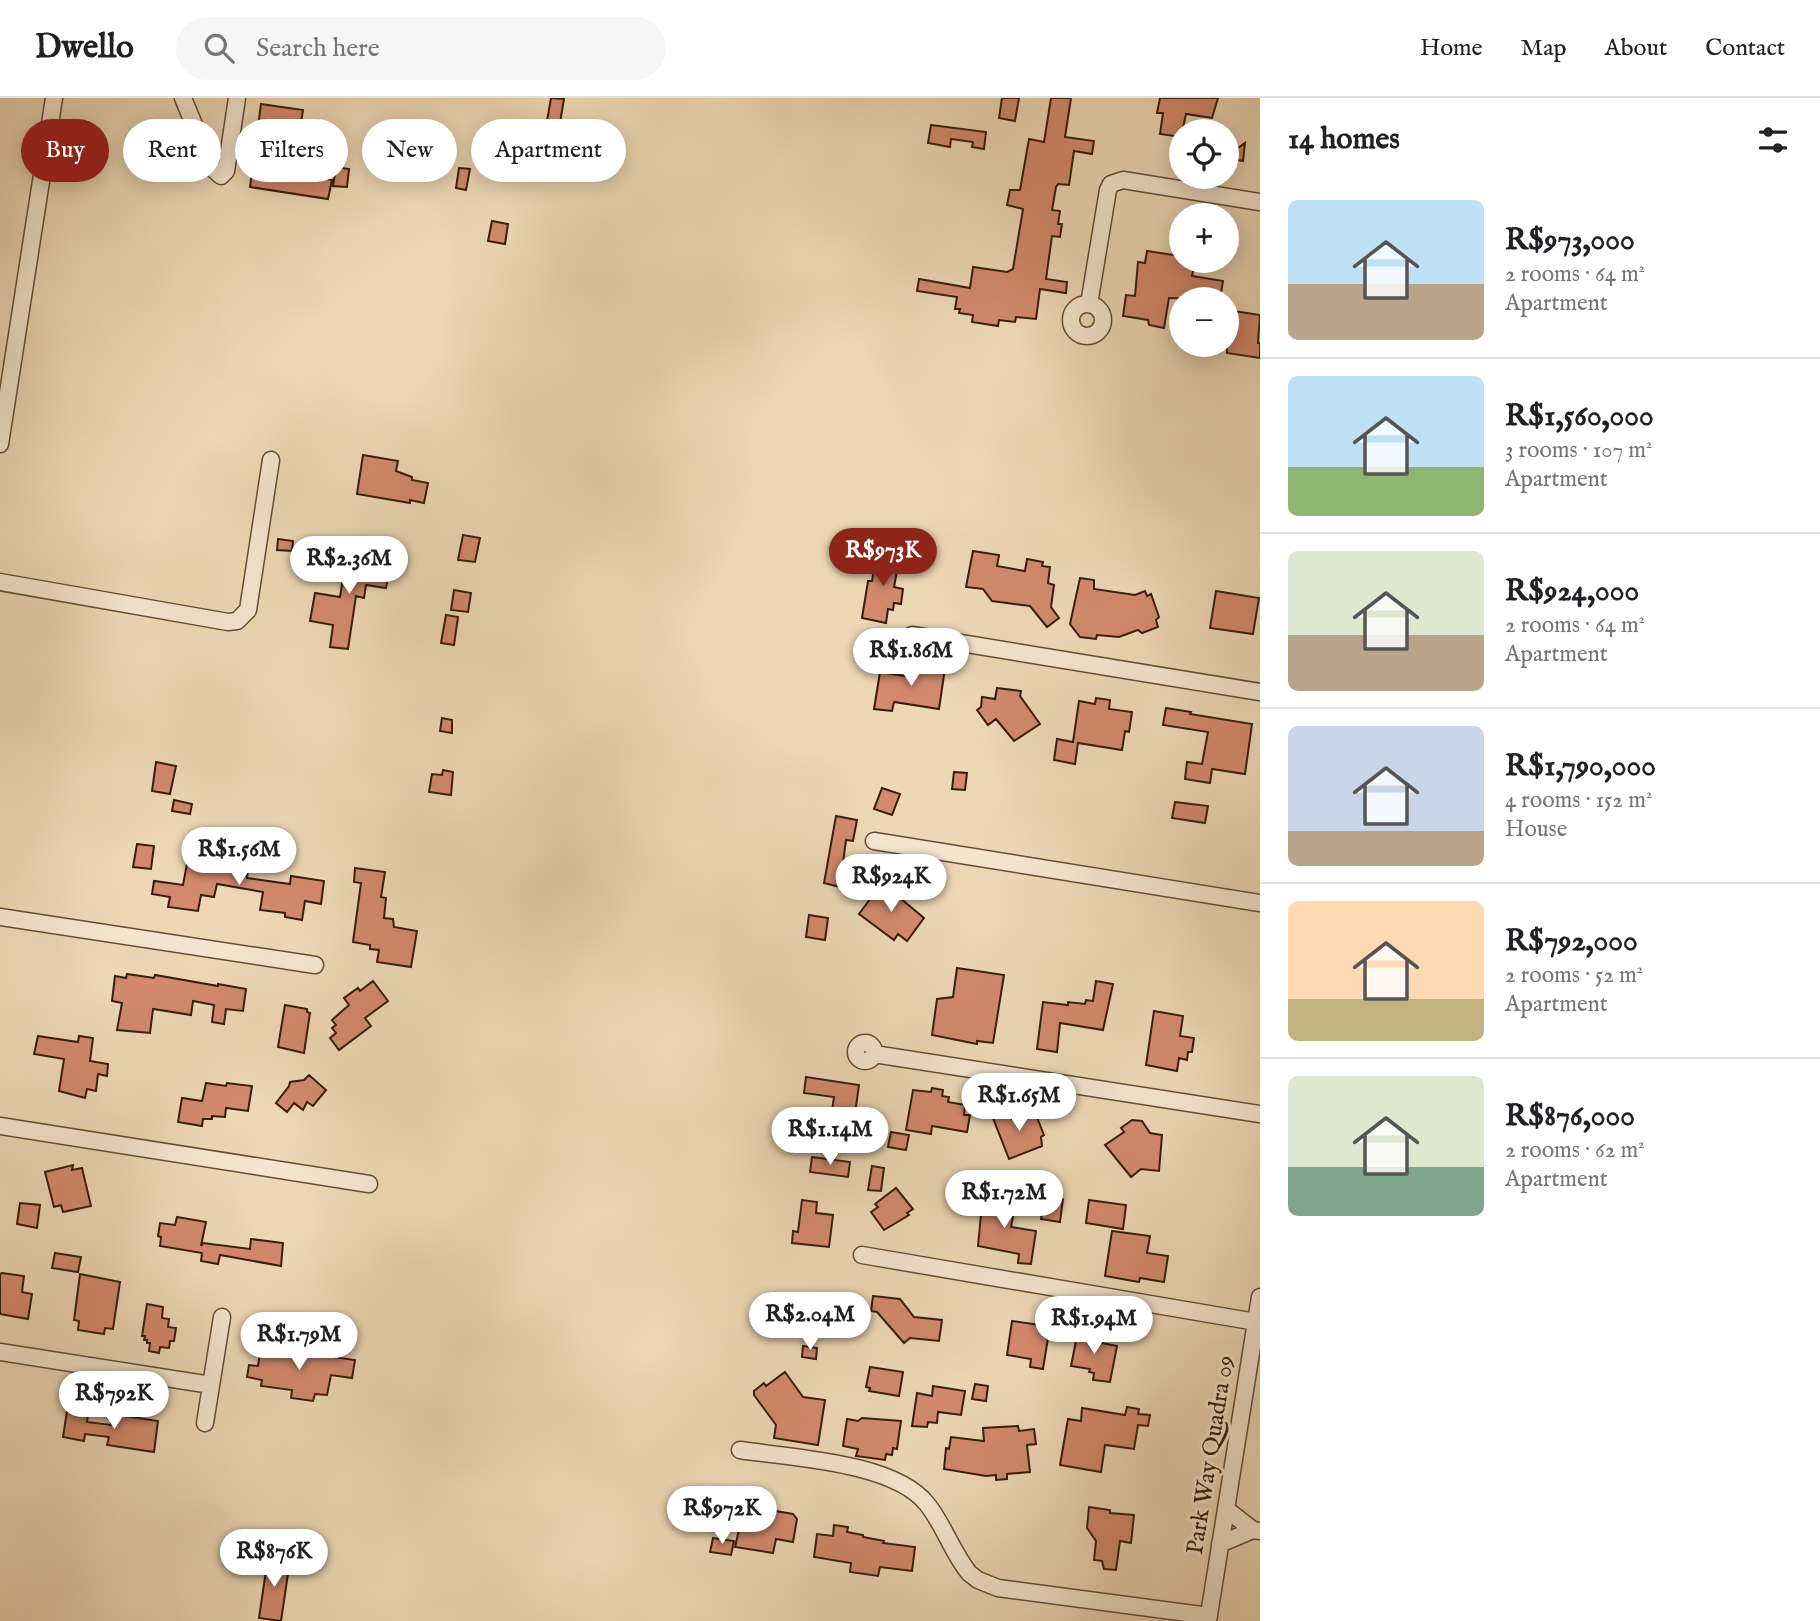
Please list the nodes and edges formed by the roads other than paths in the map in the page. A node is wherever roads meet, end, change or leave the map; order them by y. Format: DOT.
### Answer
graph roads {
  1 [pos="54,98"];
  2 [pos="183,98"];
  3 [pos="237,98"];
  4 [pos="1260,202"];
  5 [pos="1089,304"];
  6 [pos="0,444"];
  7 [pos="271,460"];
  8 [pos="0,582"];
  9 [pos="912,635"];
  10 [pos="1260,691"];
  11 [pos="874,841"];
  12 [pos="1260,903"];
  13 [pos="0,917"];
  14 [pos="315,965"];
  15 [pos="874,1054"];
  16 [pos="1260,1114"];
  17 [pos="0,1125"];
  18 [pos="369,1184"];
  19 [pos="862,1255"];
  20 [pos="1260,1297"];
  21 [pos="222,1317"];
  22 [pos="1256,1322"];
  23 [pos="0,1352"];
  24 [pos="211,1385"];
  25 [pos="205,1423"];
  26 [pos="740,1450"];
  27 [pos="1226,1509"];
  28 [pos="1256,1530"];
  29 [pos="1220,1544"];
  30 [pos="1209,1619"];
  1 -- 6 [label="street"];
  2 -- 3 [label="street"];
  4 -- 5 [label="street"];
  7 -- 8 [label="street"];
  9 -- 10 [label="street"];
  11 -- 12 [label="street"];
  13 -- 14 [label="street"];
  15 -- 16 [label="street"];
  17 -- 18 [label="street"];
  19 -- 22 [label="street"];
  20 -- 22 [label="street, Park Way Quadra 09"];
  21 -- 24 [label="street"];
  22 -- 27 [label="street, Park Way Quadra 09"];
  23 -- 24 [label="street"];
  24 -- 25 [label="street"];
  26 -- 30 [label="street"];
  27 -- 28 [label="street"];
  27 -- 29 [label="street, Park Way Quadra 09"];
  28 -- 29 [label="street"];
  29 -- 30 [label="street, Park Way Quadra 09"];
}
